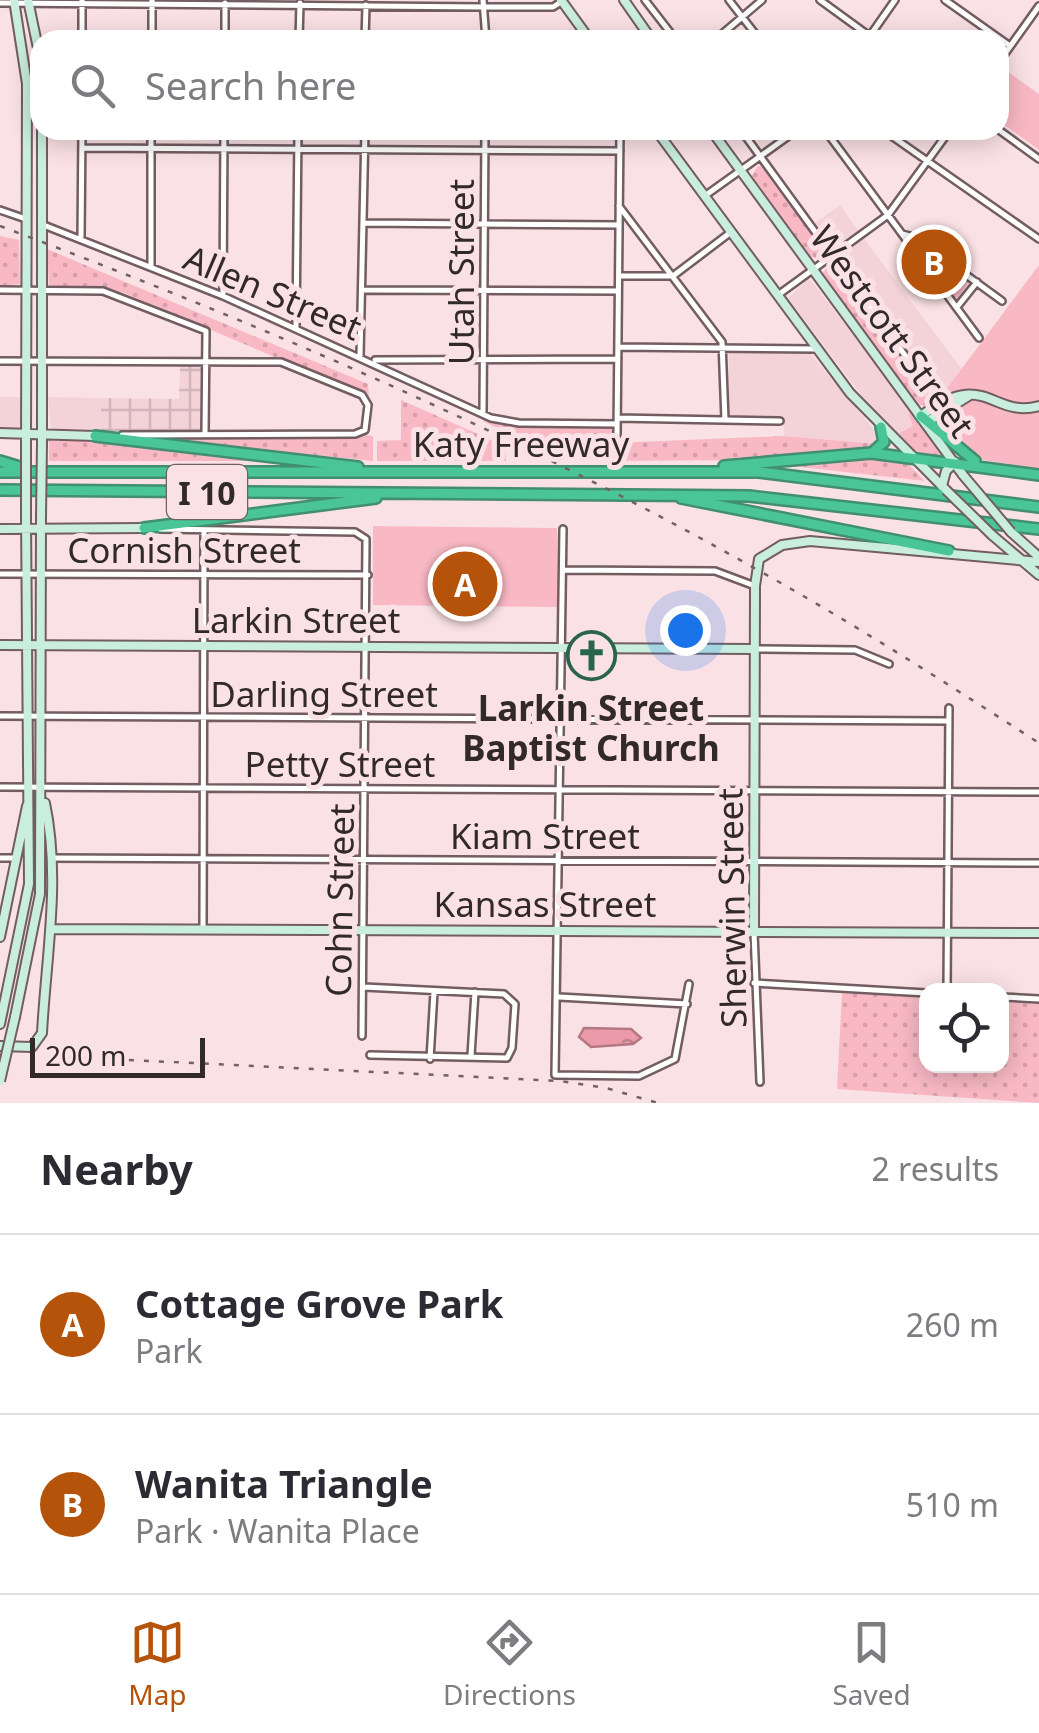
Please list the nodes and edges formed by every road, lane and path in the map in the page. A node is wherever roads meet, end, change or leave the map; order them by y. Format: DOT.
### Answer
graph roads {
  1 [pos="152,0"];
  2 [pos="562,0"];
  3 [pos="624,0"];
  4 [pos="645,0"];
  5 [pos="729,0"];
  6 [pos="762,0"];
  7 [pos="820,0"];
  8 [pos="895,0"];
  9 [pos="946,0"];
  10 [pos="15,1"];
  11 [pos="28,1"];
  12 [pos="82,1"];
  13 [pos="225,1"];
  14 [pos="309,2"];
  15 [pos="0,3"];
  16 [pos="300,3"];
  17 [pos="376,3"];
  18 [pos="366,4"];
  19 [pos="484,4"];
  20 [pos="1039,6"];
  21 [pos="743,19"];
  22 [pos="34,30"];
  23 [pos="82,30"];
  24 [pos="152,30"];
  25 [pos="225,30"];
  26 [pos="299,30"];
  27 [pos="366,30"];
  28 [pos="485,30"];
  29 [pos="583,30"];
  30 [pos="645,30"];
  31 [pos="668,30"];
  32 [pos="728,30"];
  33 [pos="752,30"];
  34 [pos="859,30"];
  35 [pos="877,30"];
  36 [pos="988,30"];
  37 [pos="1010,46"];
  38 [pos="27,84"];
  39 [pos="1009,137"];
  40 [pos="42,140"];
  41 [pos="82,140"];
  42 [pos="151,140"];
  43 [pos="224,140"];
  44 [pos="298,140"];
  45 [pos="364,140"];
  46 [pos="486,140"];
  47 [pos="620,140"];
  48 [pos="663,140"];
  49 [pos="718,140"];
  50 [pos="748,140"];
  51 [pos="783,140"];
  52 [pos="832,140"];
  53 [pos="896,140"];
  54 [pos="942,140"];
  55 [pos="82,148"];
  56 [pos="151,149"];
  57 [pos="298,149"];
  58 [pos="224,150"];
  59 [pos="364,150"];
  60 [pos="485,151"];
  61 [pos="620,151"];
  62 [pos="26,154"];
  63 [pos="42,154"];
  64 [pos="760,156"];
  65 [pos="1039,159"];
  66 [pos="926,162"];
  67 [pos="740,170"];
  68 [pos="705,196"];
  69 [pos="619,206"];
  70 [pos="0,210"];
  71 [pos="888,214"];
  72 [pos="26,219"];
  73 [pos="364,223"];
  74 [pos="42,224"];
  75 [pos="485,224"];
  76 [pos="619,225"];
  77 [pos="731,232"];
  78 [pos="902,234"];
  79 [pos="81,238"];
  80 [pos="1039,239"];
  81 [pos="834,254"];
  82 [pos="151,266"];
  83 [pos="813,269"];
  84 [pos="618,276"];
  85 [pos="673,276"];
  86 [pos="977,282"];
  87 [pos="0,290"];
  88 [pos="27,290"];
  89 [pos="42,290"];
  90 [pos="364,290"];
  91 [pos="485,291"];
  92 [pos="618,291"];
  93 [pos="778,294"];
  94 [pos="223,296"];
  95 [pos="1002,301"];
  96 [pos="956,308"];
  97 [pos="296,328"];
  98 [pos="979,338"];
  99 [pos="618,347"];
  100 [pos="725,349"];
  101 [pos="817,350"];
  102 [pos="360,356"];
  103 [pos="485,358"];
  104 [pos="618,359"];
  105 [pos="28,360"];
  106 [pos="0,361"];
  107 [pos="44,361"];
  108 [pos="372,361"];
  109 [pos="205,362"];
  110 [pos="970,395"];
  111 [pos="940,402"];
  112 [pos="1039,406"];
  113 [pos="482,413"];
  114 [pos="925,418"];
  115 [pos="725,420"];
  116 [pos="780,420"];
  117 [pos="617,421"];
  118 [pos="881,427"];
  119 [pos="0,432"];
  120 [pos="44,433"];
  121 [pos="205,433"];
  122 [pos="617,435"];
  123 [pos="95,436"];
  124 [pos="27,438"];
  125 [pos="871,453"];
  126 [pos="910,456"];
  127 [pos="0,461"];
  128 [pos="955,462"];
  129 [pos="986,466"];
  130 [pos="685,470"];
  131 [pos="385,471"];
  132 [pos="0,472"];
  133 [pos="36,472"];
  134 [pos="1039,475"];
  135 [pos="940,482"];
  136 [pos="0,490"];
  137 [pos="414,493"];
  138 [pos="658,493"];
  139 [pos="1039,507"];
  140 [pos="144,528"];
  141 [pos="0,529"];
  142 [pos="28,529"];
  143 [pos="41,529"];
  144 [pos="564,529"];
  145 [pos="1039,530"];
  146 [pos="204,532"];
  147 [pos="1015,535"];
  148 [pos="949,552"];
  149 [pos="1013,554"];
  150 [pos="1039,560"];
  151 [pos="563,570"];
  152 [pos="0,574"];
  153 [pos="28,574"];
  154 [pos="41,574"];
  155 [pos="204,574"];
  156 [pos="1039,575"];
  157 [pos="368,576"];
  158 [pos="755,586"];
  159 [pos="0,645"];
  160 [pos="27,645"];
  161 [pos="41,645"];
  162 [pos="204,646"];
  163 [pos="368,647"];
  164 [pos="562,648"];
  165 [pos="755,648"];
  166 [pos="889,664"];
  167 [pos="42,690"];
  168 [pos="29,692"];
  169 [pos="948,708"];
  170 [pos="0,716"];
  171 [pos="29,716"];
  172 [pos="42,716"];
  173 [pos="204,717"];
  174 [pos="366,718"];
  175 [pos="562,719"];
  176 [pos="756,720"];
  177 [pos="948,721"];
  178 [pos="0,787"];
  179 [pos="30,787"];
  180 [pos="41,787"];
  181 [pos="204,788"];
  182 [pos="366,788"];
  183 [pos="561,790"];
  184 [pos="755,790"];
  185 [pos="948,792"];
  186 [pos="1039,792"];
  187 [pos="0,858"];
  188 [pos="18,858"];
  189 [pos="52,858"];
  190 [pos="204,859"];
  191 [pos="365,859"];
  192 [pos="560,861"];
  193 [pos="755,861"];
  194 [pos="948,862"];
  195 [pos="1039,863"];
  196 [pos="51,929"];
  197 [pos="203,930"];
  198 [pos="366,930"];
  199 [pos="560,931"];
  200 [pos="0,932"];
  201 [pos="754,932"];
  202 [pos="947,933"];
  203 [pos="1039,933"];
  204 [pos="754,983"];
  205 [pos="947,983"];
  206 [pos="689,984"];
  207 [pos="364,987"];
  208 [pos="434,991"];
  209 [pos="475,992"];
  210 [pos="919,994"];
  211 [pos="559,997"];
  212 [pos="1009,997"];
  213 [pos="1039,999"];
  214 [pos="688,1004"];
  215 [pos="1,1020"];
  216 [pos="362,1036"];
  217 [pos="0,1046"];
  218 [pos="370,1055"];
  219 [pos="471,1056"];
  220 [pos="430,1058"];
  221 [pos="0,1081"];
  222 [pos="760,1082"];
  1 -- 12 [label="street"];
  1 -- 13 [label="street"];
  1 -- 24 [label="street"];
  2 -- 19 [label="street"];
  2 -- 29 [label="main road"];
  3 -- 30 [label="main road"];
  4 -- 31 [label="street"];
  5 -- 21 [label="street"];
  6 -- 21 [label="street"];
  7 -- 34 [label="street"];
  8 -- 35 [label="street"];
  9 -- 36 [label="street"];
  10 -- 11 [label="street"];
  10 -- 15 [label="street"];
  10 -- 38 [label="main road"];
  11 -- 12 [label="street"];
  11 -- 22 [label="main road"];
  12 -- 23 [label="street"];
  13 -- 16 [label="street"];
  13 -- 25 [label="street"];
  14 -- 16 [label="street"];
  14 -- 18 [label="street"];
  16 -- 26 [label="street"];
  17 -- 18 [label="street"];
  17 -- 19 [label="street"];
  18 -- 27 [label="street"];
  19 -- 28 [label="street"];
  20 -- 37 [label="street"];
  21 -- 32 [label="street"];
  21 -- 33 [label="street"];
  38 -- 62 [label="main road"];
  39 -- 65 [label="street"];
  40 -- 63 [label="main road"];
  41 -- 55 [label="street"];
  42 -- 56 [label="street"];
  43 -- 58 [label="street"];
  44 -- 57 [label="street"];
  45 -- 59 [label="street"];
  46 -- 60 [label="street, Utah Street"];
  47 -- 61 [label="street"];
  48 -- 68 [label="main road"];
  49 -- 67 [label="main road, Westcott Street"];
  50 -- 64 [label="street, Westcott Street"];
  51 -- 64 [label="street"];
  52 -- 71 [label="street"];
  53 -- 66 [label="street"];
  54 -- 66 [label="street"];
  55 -- 56 [label="street"];
  55 -- 79 [label="street"];
  56 -- 58 [label="street"];
  56 -- 82 [label="street"];
  57 -- 58 [label="street"];
  57 -- 59 [label="street"];
  57 -- 97 [label="street"];
  58 -- 94 [label="street"];
  59 -- 60 [label="street"];
  59 -- 73 [label="street"];
  60 -- 61 [label="street"];
  60 -- 75 [label="street, Utah Street"];
  61 -- 69 [label="street"];
  62 -- 63 [label="main road"];
  62 -- 72 [label="main road"];
  63 -- 74 [label="main road"];
  64 -- 67 [label="street"];
  64 -- 81 [label="street, Westcott Street"];
  66 -- 71 [label="street"];
  66 -- 80 [label="street"];
  67 -- 68 [label="street"];
  67 -- 83 [label="main road, Westcott Street"];
  68 -- 77 [label="main road"];
  69 -- 76 [label="street"];
  69 -- 85 [label="street"];
  70 -- 72 [label="street"];
  71 -- 78 [label="street"];
  71 -- 81 [label="street"];
  72 -- 88 [label="main road"];
  73 -- 75 [label="street"];
  73 -- 90 [label="street"];
  74 -- 79 [label="street, Allen Street"];
  74 -- 89 [label="main road"];
  75 -- 76 [label="street"];
  75 -- 91 [label="street, Utah Street"];
  76 -- 84 [label="street"];
  77 -- 85 [label="street"];
  77 -- 93 [label="main road"];
  78 -- 86 [label="street"];
  78 -- 96 [label="street"];
  79 -- 82 [label="street, Allen Street"];
  81 -- 83 [label="street"];
  81 -- 111 [label="street, Westcott Street"];
  82 -- 94 [label="street, Allen Street"];
  83 -- 93 [label="street"];
  83 -- 114 [label="main road, Westcott Street"];
  84 -- 85 [label="street"];
  84 -- 92 [label="street"];
  85 -- 100 [label="street"];
  86 -- 95 [label="street"];
  86 -- 96 [label="street"];
  87 -- 88 [label="street"];
  88 -- 89 [label="street"];
  88 -- 105 [label="main road"];
  89 -- 107 [label="main road"];
  89 -- 109 [label="street"];
  90 -- 91 [label="street"];
  90 -- 102 [label="street"];
  91 -- 92 [label="street"];
  91 -- 103 [label="street, Utah Street"];
  92 -- 99 [label="street"];
  93 -- 101 [label="main road"];
  94 -- 97 [label="street, Allen Street"];
  96 -- 98 [label="street"];
  97 -- 102 [label="street, Allen Street"];
  99 -- 100 [label="street"];
  99 -- 104 [label="street"];
  100 -- 101 [label="street"];
  100 -- 115 [label="street"];
  101 -- 118 [label="main road"];
  102 -- 108 [label="street, Allen Street"];
  103 -- 104 [label="street"];
  103 -- 108 [label="street"];
  103 -- 113 [label="street, Utah Street"];
  104 -- 117 [label="street"];
  105 -- 106 [label="street"];
  105 -- 107 [label="street"];
  105 -- 124 [label="main road"];
  107 -- 109 [label="street"];
  107 -- 120 [label="main road"];
  108 -- 113 [label="street, Allen Street"];
  109 -- 121 [label="street"];
  109 -- 121 [label="street"];
  110 -- 111 [label="main road"];
  110 -- 112 [label="main road"];
  110 -- 114 [label="main road"];
  111 -- 114 [label="main road"];
  113 -- 117 [label="street, Allen Street"];
  114 -- 128 [label="main road, Westcott Street"];
  114 -- 129 [label="highway"];
  115 -- 116 [label="street, Allen Street"];
  115 -- 117 [label="street, Allen Street"];
  117 -- 122 [label="street"];
  118 -- 125 [label="highway"];
  118 -- 126 [label="main road"];
  119 -- 124 [label="main road"];
  120 -- 123 [label="main road"];
  120 -- 124 [label="main road"];
  120 -- 143 [label="main road, bridge"];
  121 -- 123 [label="street"];
  123 -- 131 [label="highway"];
  124 -- 142 [label="main road, bridge"];
  125 -- 126 [label="highway"];
  125 -- 130 [label="highway"];
  126 -- 128 [label="highway"];
  126 -- 135 [label="main road"];
  127 -- 133 [label="highway"];
  128 -- 129 [label="highway"];
  128 -- 135 [label="main road"];
  128 -- 147 [label="main road, Westcott Street, bridge"];
  129 -- 134 [label="highway"];
  130 -- 131 [label="highway, Katy Freeway / I 10"];
  130 -- 139 [label="highway, Katy Freeway / I 10"];
  131 -- 133 [label="highway, Katy Freeway / I 10"];
  132 -- 133 [label="highway, Katy Freeway / I 10"];
  135 -- 149 [label="main road, bridge"];
  136 -- 137 [label="highway, Katy Freeway / I 10"];
  137 -- 138 [label="highway, Katy Freeway / I 10"];
  137 -- 140 [label="highway"];
  138 -- 145 [label="highway, Katy Freeway / I 10"];
  138 -- 148 [label="highway"];
  140 -- 143 [label="main road"];
  140 -- 146 [label="street"];
  141 -- 142 [label="main road"];
  142 -- 143 [label="main road"];
  142 -- 153 [label="main road"];
  143 -- 154 [label="main road"];
  144 -- 151 [label="street"];
  146 -- 155 [label="street"];
  146 -- 157 [label="street, Cohn Street"];
  147 -- 149 [label="main road"];
  147 -- 150 [label="main road, Westcott Street"];
  148 -- 149 [label="main road"];
  148 -- 158 [label="main road"];
  149 -- 150 [label="main road"];
  149 -- 156 [label="main road"];
  151 -- 158 [label="street"];
  151 -- 164 [label="street"];
  152 -- 153 [label="street, Cornish Street"];
  153 -- 154 [label="street, Cornish Street"];
  153 -- 160 [label="main road"];
  154 -- 155 [label="street, Cornish Street"];
  154 -- 161 [label="main road"];
  155 -- 157 [label="street, Cornish Street"];
  155 -- 162 [label="street"];
  157 -- 163 [label="street, Cohn Street"];
  158 -- 165 [label="main road, Sherwin Street"];
  159 -- 160 [label="main road, Larkin Street"];
  160 -- 161 [label="main road, Larkin Street"];
  160 -- 168 [label="main road"];
  161 -- 162 [label="main road, Larkin Street"];
  161 -- 167 [label="main road"];
  162 -- 163 [label="main road, Larkin Street"];
  162 -- 173 [label="street"];
  163 -- 164 [label="main road, Larkin Street"];
  163 -- 174 [label="street, Cohn Street"];
  164 -- 165 [label="main road, Larkin Street"];
  164 -- 175 [label="street"];
  165 -- 166 [label="street, Larkin Street"];
  165 -- 176 [label="main road, Sherwin Street"];
  167 -- 168 [label="main road"];
  167 -- 172 [label="main road"];
  168 -- 171 [label="main road"];
  169 -- 177 [label="street"];
  170 -- 171 [label="street, Darling Street"];
  171 -- 172 [label="street, Darling Street"];
  171 -- 179 [label="main road"];
  172 -- 173 [label="street, Darling Street"];
  172 -- 180 [label="main road"];
  173 -- 174 [label="street, Darling Street"];
  173 -- 181 [label="street"];
  174 -- 175 [label="street, Darling Street"];
  174 -- 182 [label="street, Cohn Street"];
  175 -- 176 [label="street, Darling Street"];
  175 -- 183 [label="street"];
  176 -- 177 [label="street, Darling Street"];
  176 -- 184 [label="main road, Sherwin Street"];
  177 -- 185 [label="street"];
  178 -- 179 [label="street, Petty Street"];
  179 -- 180 [label="street, Petty Street"];
  179 -- 188 [label="main road"];
  179 -- 215 [label="main road"];
  180 -- 181 [label="street, Petty Street"];
  180 -- 189 [label="main road"];
  180 -- 221 [label="main road, bridge"];
  181 -- 182 [label="street, Petty Street"];
  181 -- 190 [label="street"];
  182 -- 183 [label="street, Petty Street"];
  182 -- 191 [label="street, Cohn Street"];
  183 -- 184 [label="street, Petty Street"];
  183 -- 192 [label="street"];
  184 -- 185 [label="street, Petty Street"];
  184 -- 193 [label="main road, Sherwin Street"];
  185 -- 186 [label="street, Petty Street"];
  185 -- 194 [label="street"];
  187 -- 188 [label="street"];
  188 -- 200 [label="main road"];
  189 -- 190 [label="street, Kiam Street"];
  189 -- 196 [label="main road"];
  190 -- 191 [label="street, Kiam Street"];
  190 -- 197 [label="street"];
  191 -- 192 [label="street, Kiam Street"];
  191 -- 198 [label="street, Cohn Street"];
  192 -- 193 [label="street, Kiam Street"];
  192 -- 199 [label="street"];
  193 -- 194 [label="street, Kiam Street"];
  193 -- 201 [label="main road, Sherwin Street"];
  194 -- 195 [label="street, Kiam Street"];
  194 -- 202 [label="street"];
  196 -- 197 [label="main road, Kansas Street"];
  196 -- 217 [label="main road"];
  197 -- 198 [label="main road, Kansas Street"];
  198 -- 199 [label="main road, Kansas Street"];
  198 -- 207 [label="street, Cohn Street"];
  199 -- 201 [label="main road, Kansas Street"];
  199 -- 211 [label="street"];
  201 -- 202 [label="main road, Kansas Street"];
  201 -- 204 [label="street, Sherwin Street"];
  202 -- 203 [label="main road, Kansas Street"];
  202 -- 205 [label="street"];
  204 -- 210 [label="street"];
  204 -- 222 [label="street, Sherwin Street"];
  206 -- 214 [label="street"];
  207 -- 208 [label="street"];
  207 -- 216 [label="street, Cohn Street"];
  208 -- 209 [label="street"];
  208 -- 220 [label="street"];
  209 -- 219 [label="street"];
  209 -- 219 [label="street"];
  211 -- 214 [label="street"];
  211 -- 214 [label="street"];
  212 -- 213 [label="street"];
  218 -- 220 [label="street"];
  219 -- 220 [label="street"];
}
